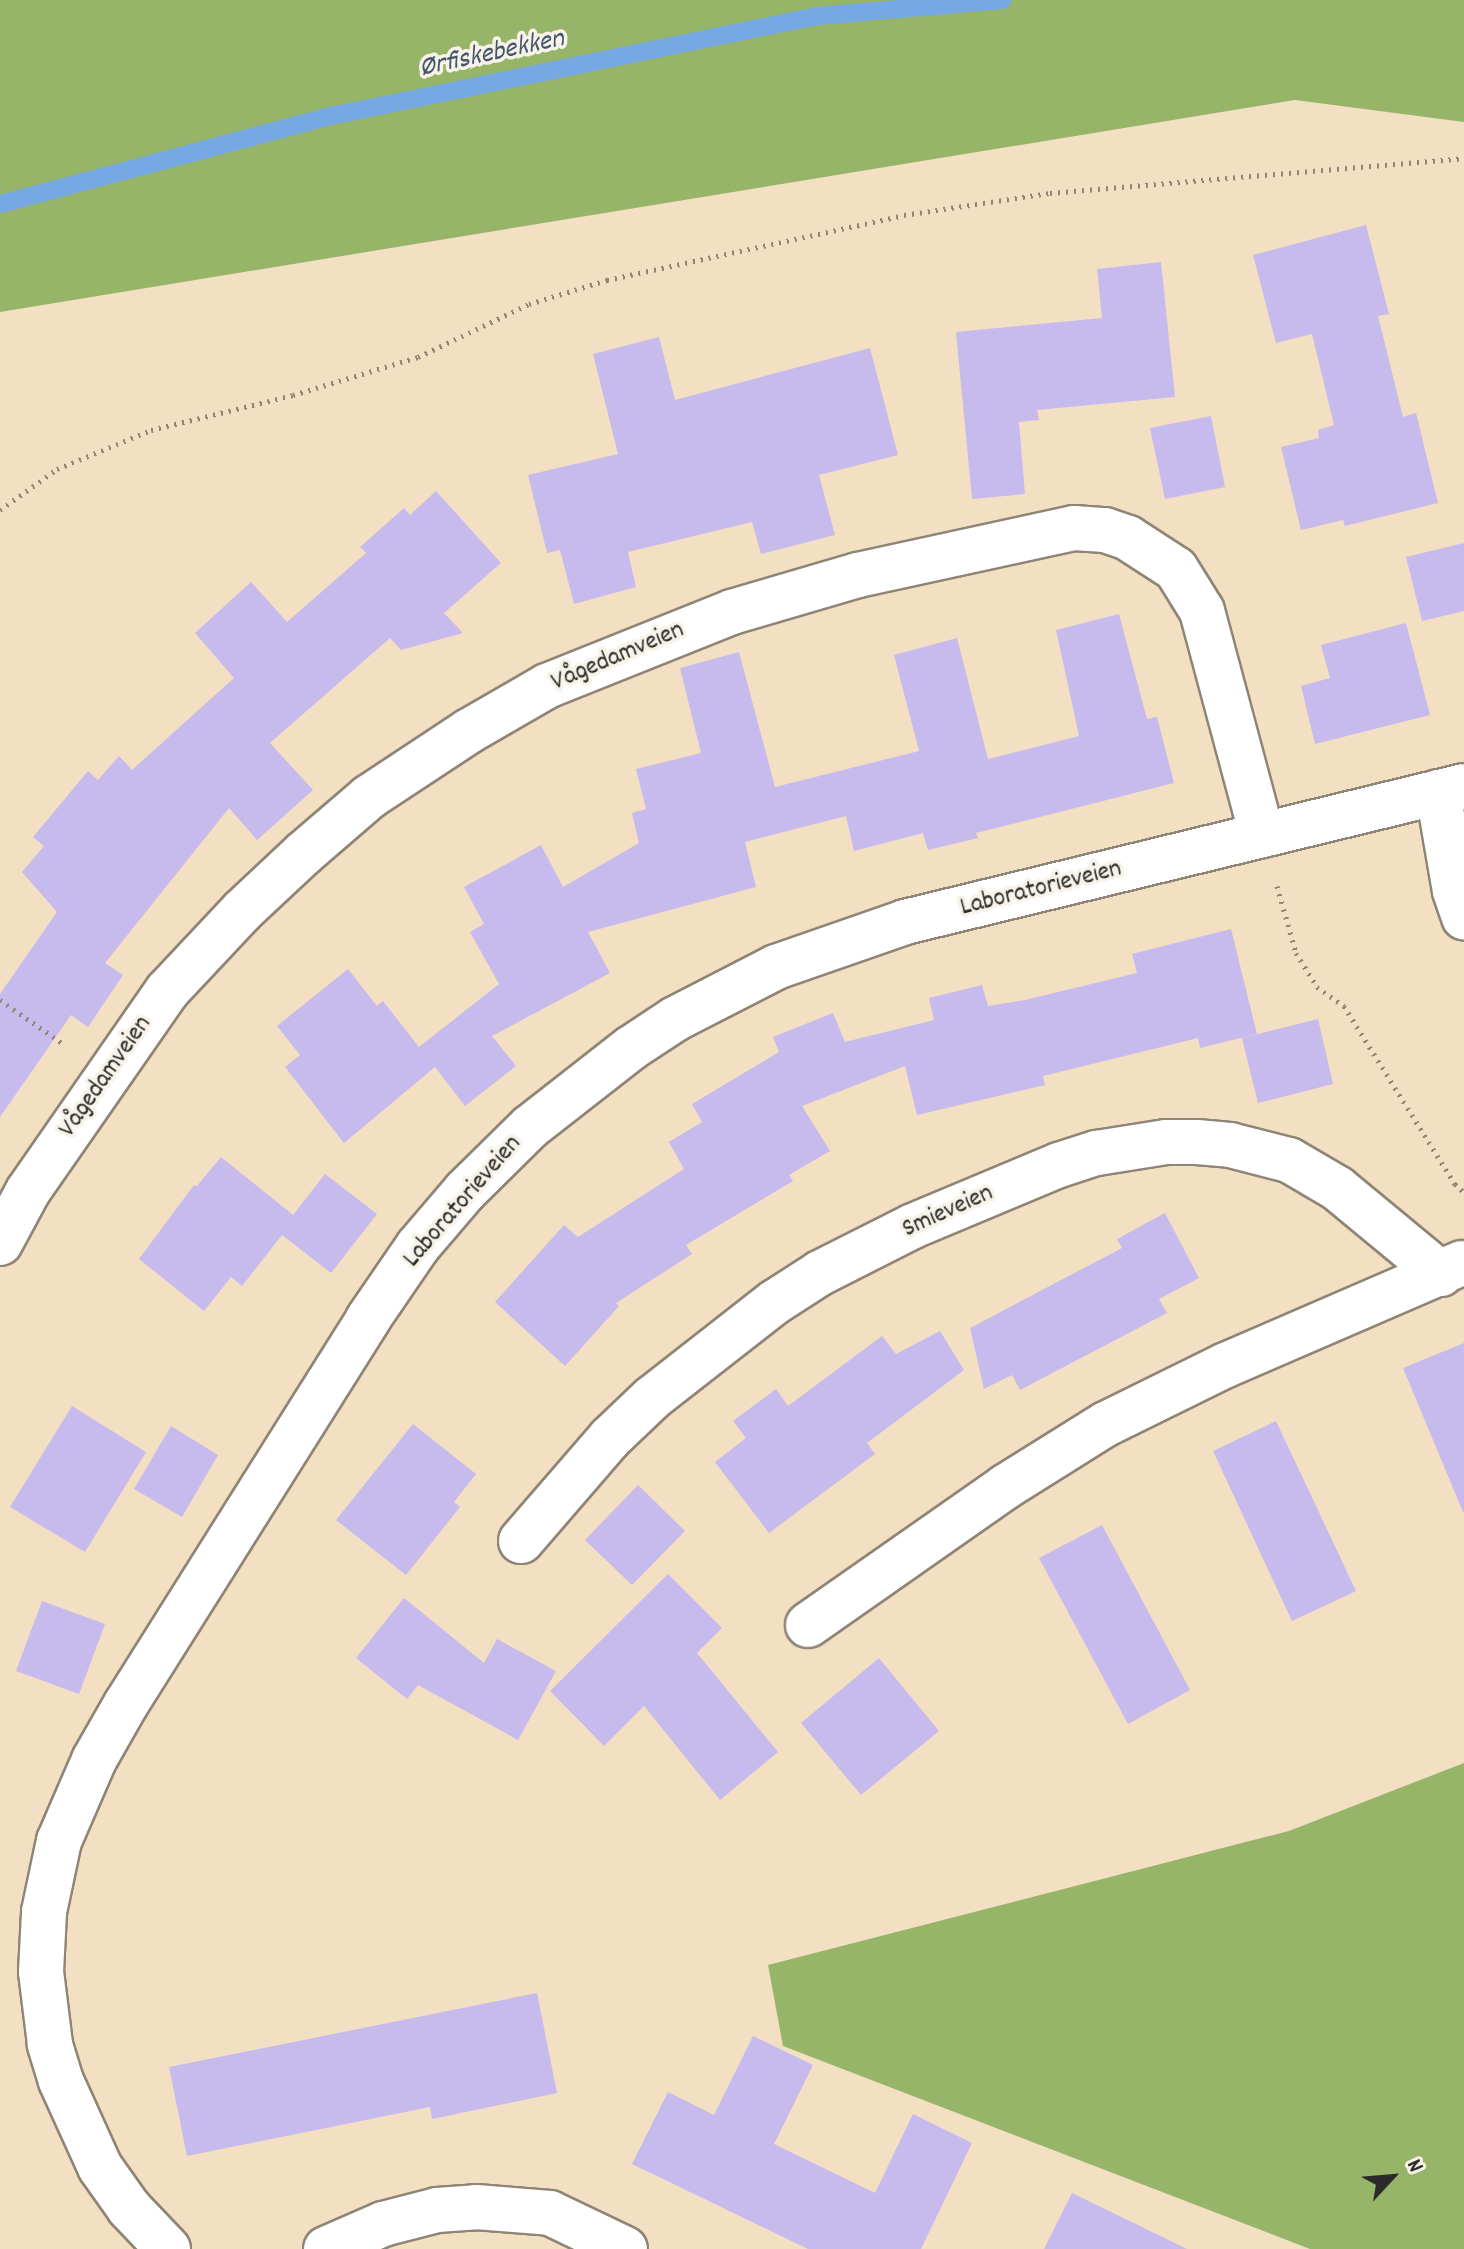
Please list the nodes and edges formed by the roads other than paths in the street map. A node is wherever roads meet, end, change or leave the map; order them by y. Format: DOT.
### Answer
graph roads {
  1 [pos="1451,789"];
  2 [pos="1262,835"];
  3 [pos="1464,917"];
  4 [pos="0,1243"];
  5 [pos="1452,1268"];
  6 [pos="521,1541"];
  7 [pos="808,1625"];
  8 [pos="168,2249"];
  9 [pos="326,2249"];
  10 [pos="625,2249"];
  1 -- 2 [label="street, Laboratorieveien"];
  1 -- 3 [label="street"];
  2 -- 4 [label="street, Vågedamveien"];
  2 -- 8 [label="street, Laboratorieveien"];
  5 -- 6 [label="street, Smieveien"];
  5 -- 7 [label="street, Smieveien"];
  9 -- 10 [label="street"];
}
